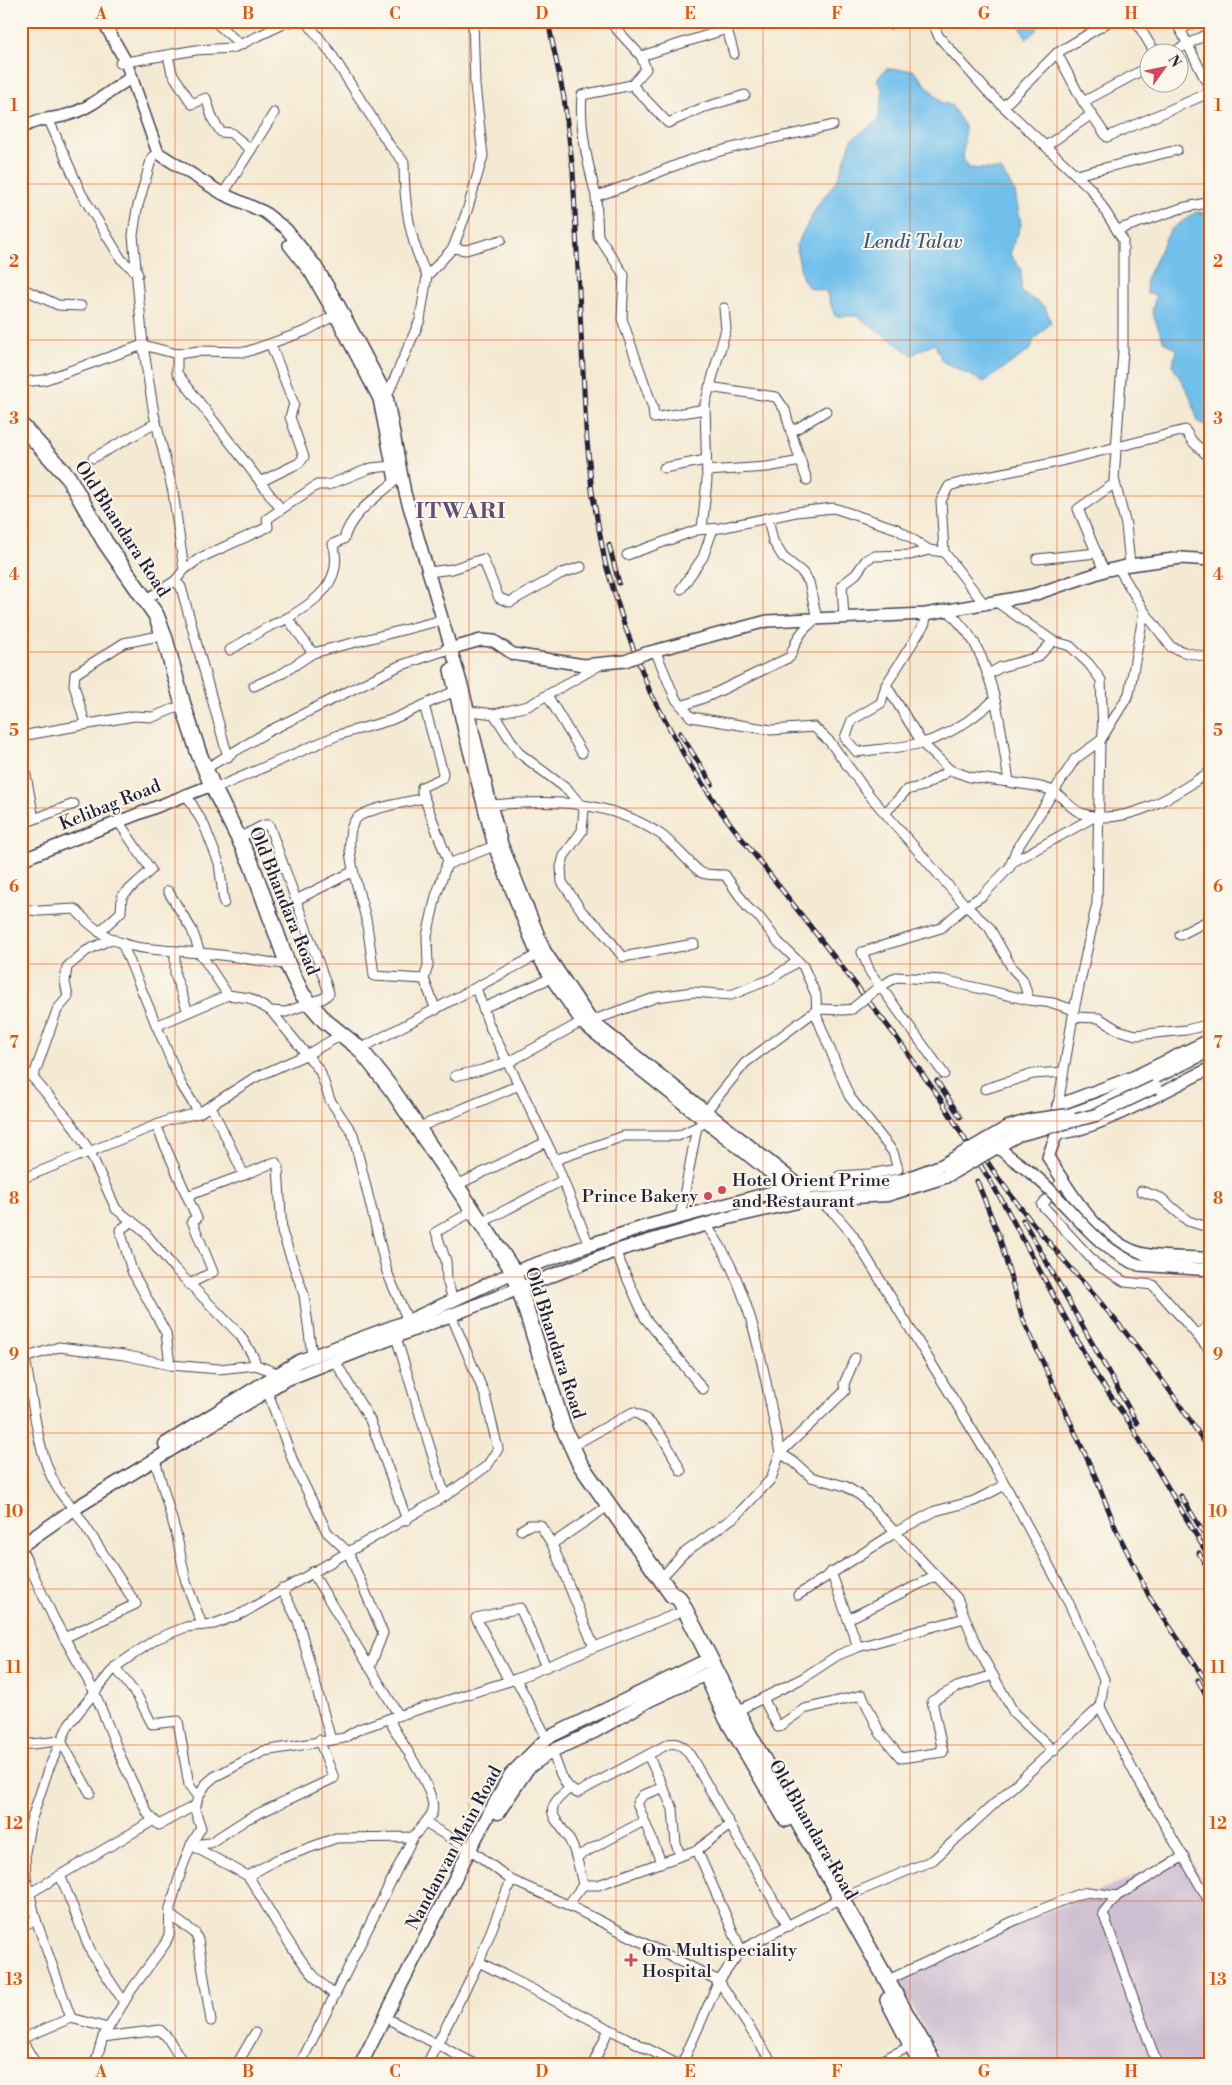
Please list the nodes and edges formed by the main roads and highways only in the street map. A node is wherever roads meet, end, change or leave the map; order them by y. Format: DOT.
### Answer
graph roads {
  1 [pos="21,425"];
  2 [pos="1211,1050"];
  3 [pos="1211,1060"];
  4 [pos="836,1190"];
  5 [pos="517,1279"];
  6 [pos="281,1377"];
  7 [pos="72,1506"];
  8 [pos="21,1535"];
  9 [pos="21,1547"];
  10 [pos="708,1666"];
  11 [pos="473,1851"];
  12 [pos="838,1900"];
  13 [pos="929,2063"];
  14 [pos="362,2064"];
  15 [pos="371,2064"];
  1 -- 5 [label="highway, Old Bhandara Road"];
  2 -- 4 [label="main road, bridge"];
  3 -- 4 [label="main road, bridge"];
  4 -- 5 [label="main road"];
  4 -- 5 [label="main road"];
  5 -- 6 [label="main road"];
  5 -- 6 [label="main road"];
  5 -- 10 [label="highway, Old Bhandara Road"];
  6 -- 7 [label="main road"];
  6 -- 7 [label="main road"];
  7 -- 8 [label="main road"];
  7 -- 9 [label="main road"];
  10 -- 11 [label="main road"];
  10 -- 11 [label="main road, Nandanvan Main Road"];
  10 -- 12 [label="highway"];
  10 -- 12 [label="highway, Old Bhandara Road"];
  11 -- 14 [label="main road, Nandanvan Main Road"];
  11 -- 15 [label="main road"];
  12 -- 13 [label="highway"];
  12 -- 13 [label="highway, Old Bhandara Road"];
}
